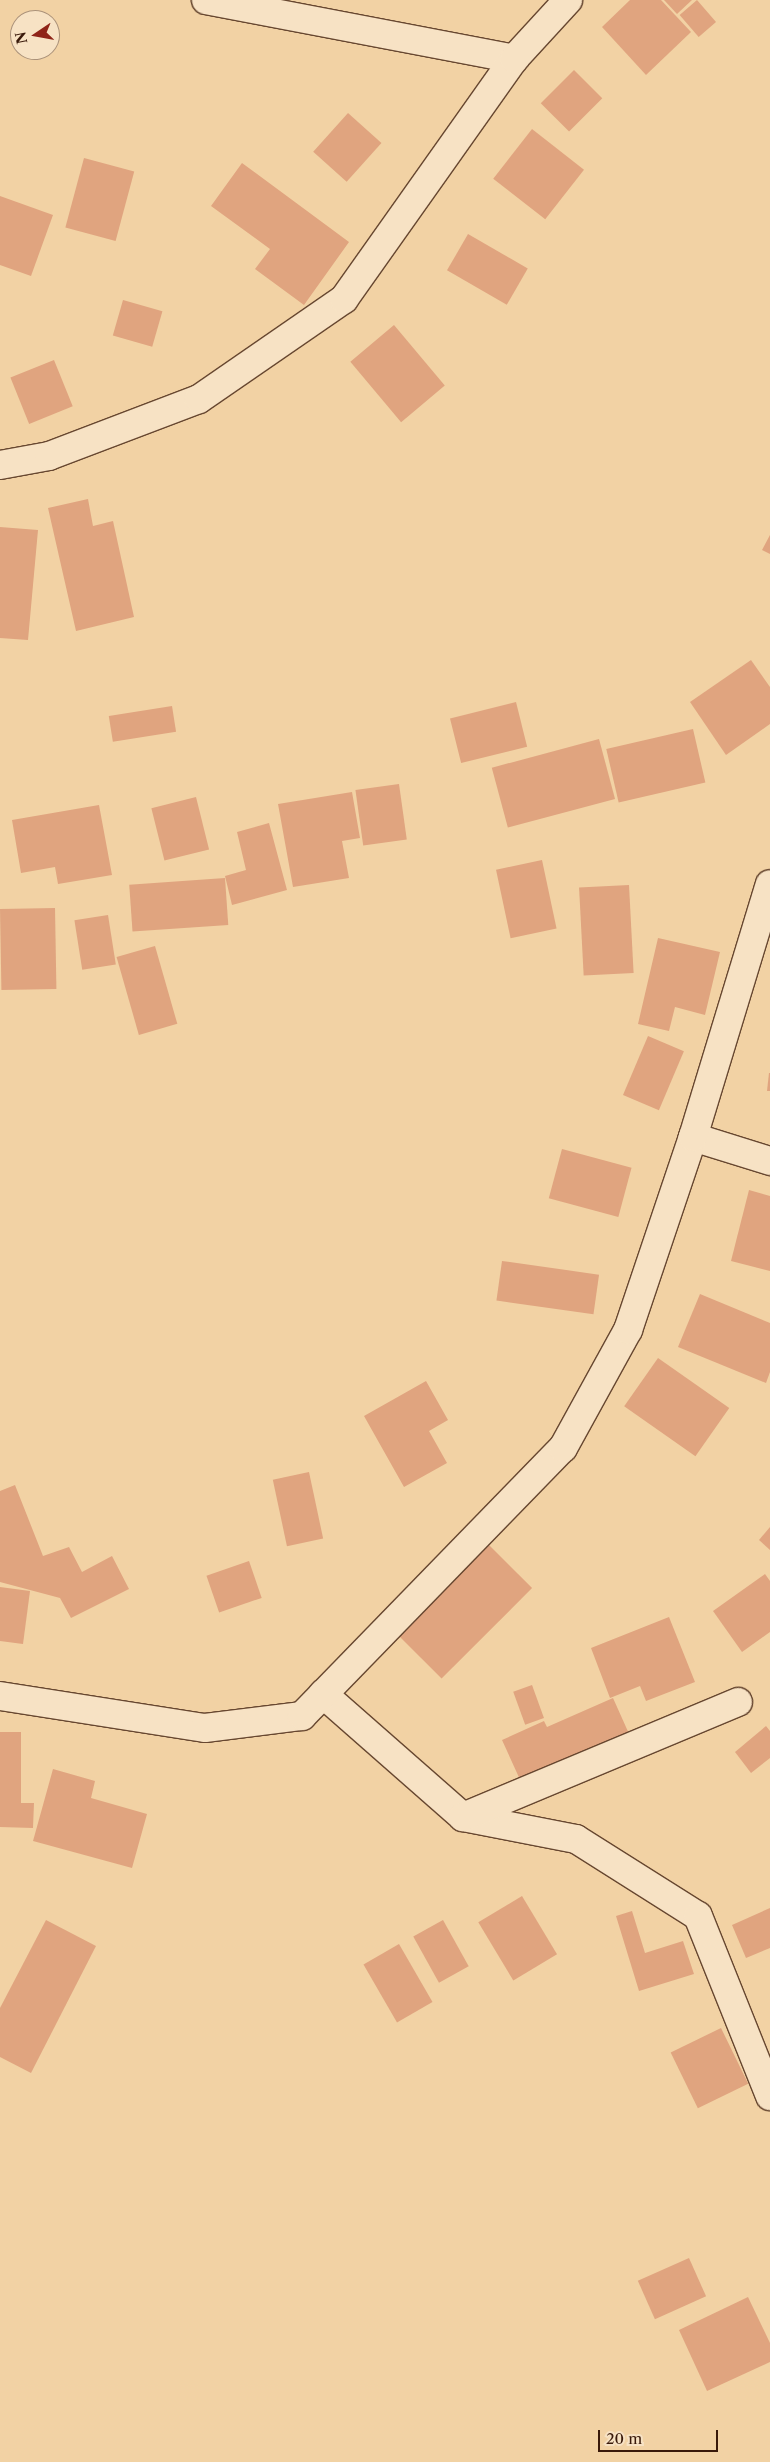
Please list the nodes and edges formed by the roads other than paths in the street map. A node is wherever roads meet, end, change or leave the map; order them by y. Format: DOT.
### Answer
graph roads {
  1 [pos="206,0"];
  2 [pos="568,0"];
  3 [pos="514,59"];
  4 [pos="0,465"];
  5 [pos="770,884"];
  6 [pos="693,1137"];
  7 [pos="770,1161"];
  8 [pos="323,1694"];
  9 [pos="0,1696"];
  10 [pos="738,1702"];
  11 [pos="463,1817"];
  12 [pos="770,2096"];
  1 -- 3 [label="street"];
  2 -- 3 [label="street"];
  3 -- 4 [label="street"];
  5 -- 6 [label="street"];
  6 -- 7 [label="street"];
  6 -- 8 [label="street"];
  8 -- 9 [label="street"];
  8 -- 11 [label="street"];
  10 -- 11 [label="street"];
  11 -- 12 [label="street"];
}
